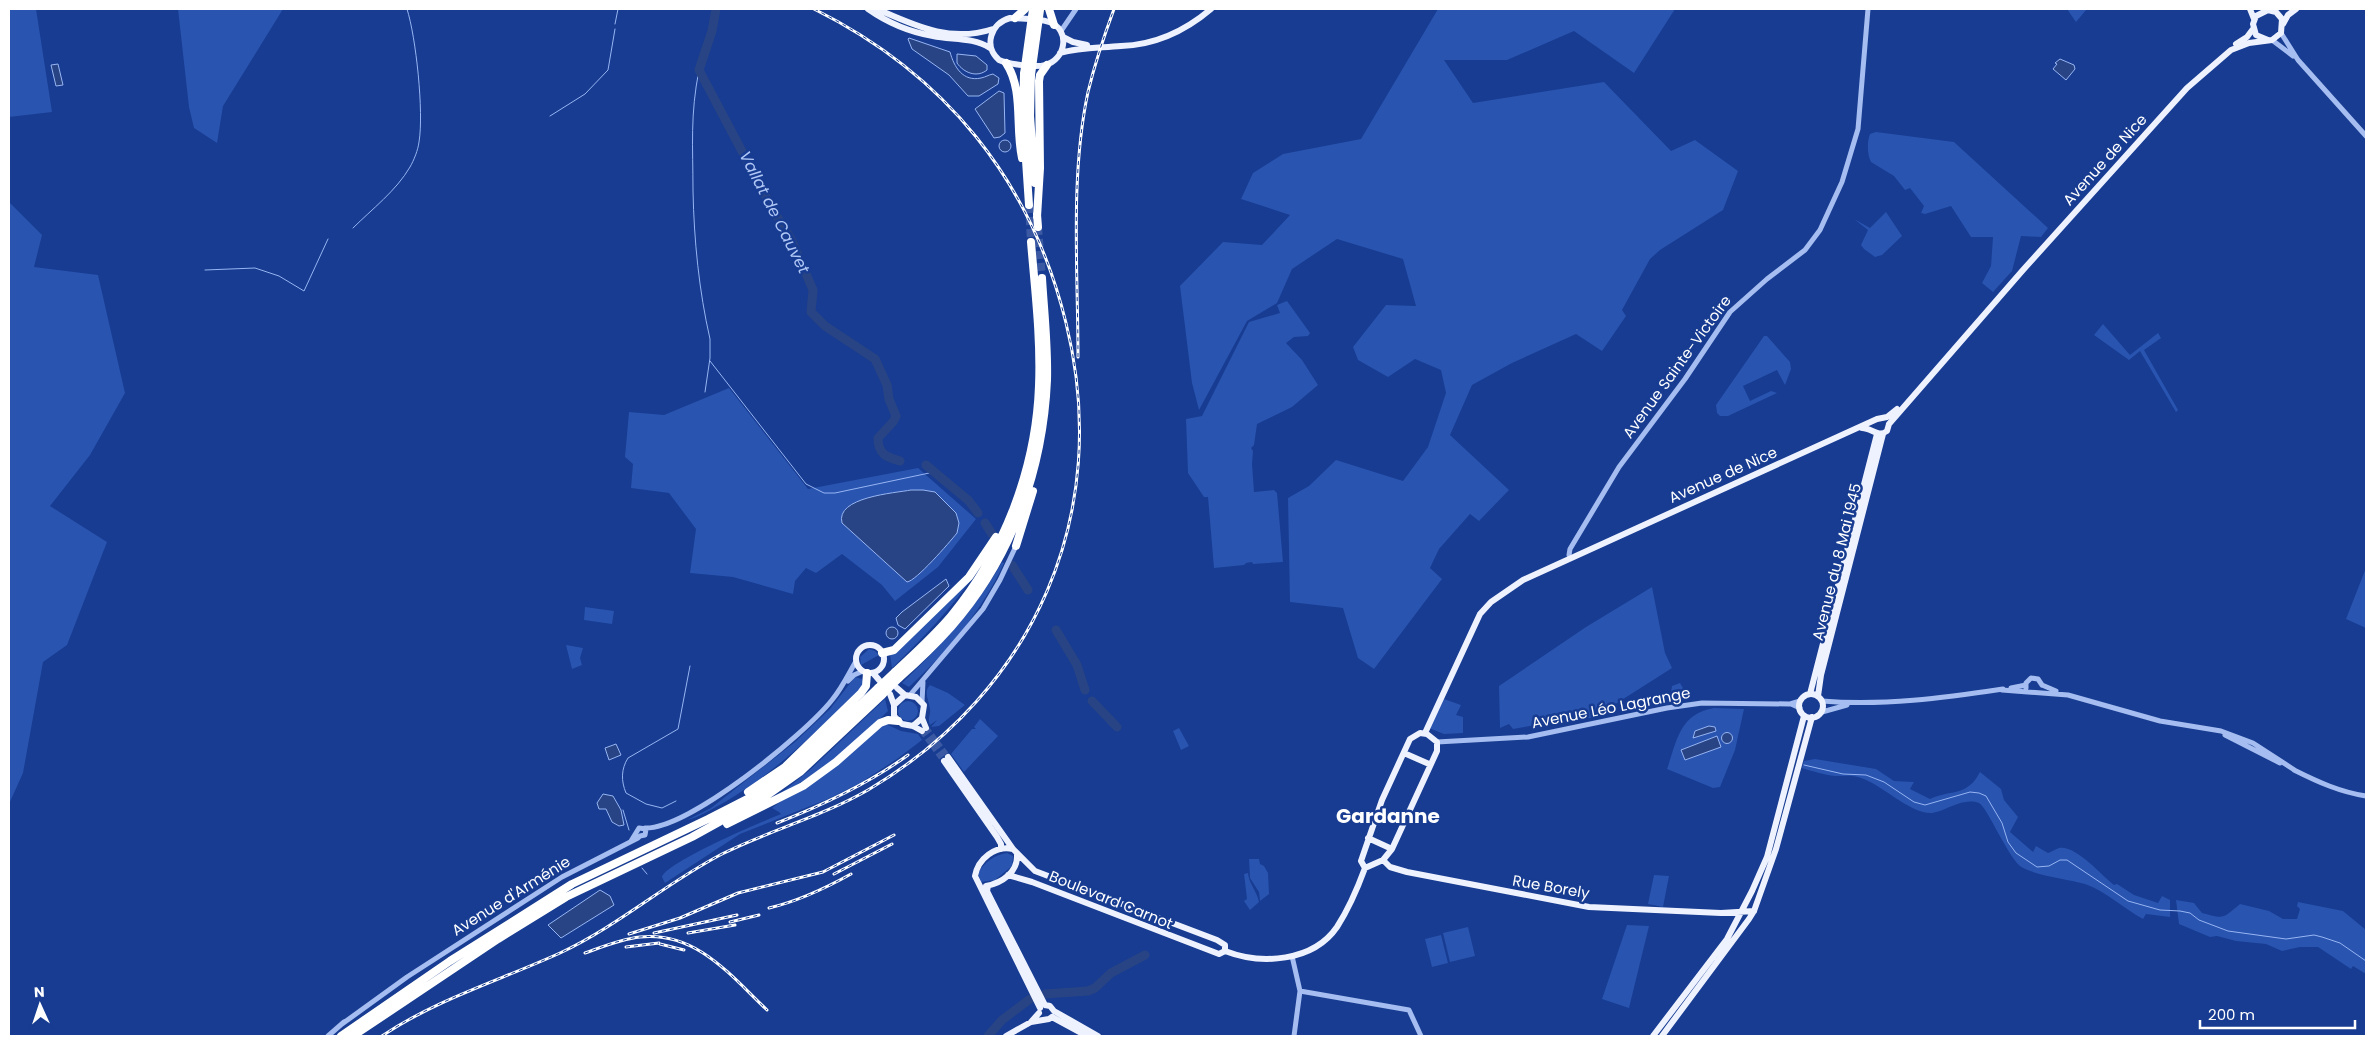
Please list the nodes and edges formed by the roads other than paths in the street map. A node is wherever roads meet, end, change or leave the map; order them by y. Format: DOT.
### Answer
graph roads {
  1 [pos="868,9"];
  2 [pos="877,9"];
  3 [pos="1025,9"];
  4 [pos="1038,9"];
  5 [pos="1049,9"];
  6 [pos="1076,9"];
  7 [pos="1211,9"];
  8 [pos="1868,9"];
  9 [pos="2250,9"];
  10 [pos="2267,9"];
  11 [pos="2294,9"];
  12 [pos="2276,12"];
  13 [pos="1015,18"];
  14 [pos="2254,19"];
  15 [pos="2283,24"];
  16 [pos="1054,25"];
  17 [pos="994,29"];
  18 [pos="2253,29"];
  19 [pos="2281,33"];
  20 [pos="1062,34"];
  21 [pos="2270,40"];
  22 [pos="1111,47"];
  23 [pos="990,48"];
  24 [pos="1060,53"];
  25 [pos="2298,60"];
  26 [pos="1006,62"];
  27 [pos="1046,65"];
  28 [pos="1027,74"];
  29 [pos="2366,136"];
  30 [pos="1027,185"];
  31 [pos="1029,205"];
  32 [pos="1038,217"];
  33 [pos="1038,227"];
  34 [pos="1031,242"];
  35 [pos="1042,278"];
  36 [pos="1978,320"];
  37 [pos="1916,391"];
  38 [pos="1882,418"];
  39 [pos="1875,421"];
  40 [pos="1888,424"];
  41 [pos="1858,428"];
  42 [pos="1878,433"];
  43 [pos="1036,462"];
  44 [pos="1006,526"];
  45 [pos="1599,544"];
  46 [pos="1016,546"];
  47 [pos="1569,555"];
  48 [pos="1491,602"];
  49 [pos="1832,621"];
  50 [pos="882,653"];
  51 [pos="856,661"];
  52 [pos="882,665"];
  53 [pos="867,672"];
  54 [pos="893,674"];
  55 [pos="924,681"];
  56 [pos="2042,686"];
  57 [pos="842,687"];
  58 [pos="897,688"];
  59 [pos="2026,688"];
  60 [pos="882,689"];
  61 [pos="2038,692"];
  62 [pos="1810,694"];
  63 [pos="2064,694"];
  64 [pos="908,695"];
  65 [pos="1820,699"];
  66 [pos="922,702"];
  67 [pos="1857,704"];
  68 [pos="894,705"];
  69 [pos="1800,705"];
  70 [pos="1822,712"];
  71 [pos="1804,716"];
  72 [pos="1812,717"];
  73 [pos="922,718"];
  74 [pos="898,721"];
  75 [pos="913,726"];
  76 [pos="1425,733"];
  77 [pos="1436,742"];
  78 [pos="1404,753"];
  79 [pos="1429,764"];
  80 [pos="2366,796"];
  81 [pos="672,835"];
  82 [pos="692,837"];
  83 [pos="1368,838"];
  84 [pos="1000,849"];
  85 [pos="1392,849"];
  86 [pos="1015,852"];
  87 [pos="1382,860"];
  88 [pos="1365,868"];
  89 [pos="1008,875"];
  90 [pos="978,884"];
  91 [pos="988,886"];
  92 [pos="1750,896"];
  93 [pos="1129,908"];
  94 [pos="1742,911"];
  95 [pos="1754,911"];
  96 [pos="1734,912"];
  97 [pos="1721,913"];
  98 [pos="1126,919"];
  99 [pos="1750,919"];
  100 [pos="1737,920"];
  101 [pos="1740,932"];
  102 [pos="1225,951"];
  103 [pos="1292,956"];
  104 [pos="1300,991"];
  105 [pos="1042,1009"];
  106 [pos="1053,1014"];
  107 [pos="1044,1019"];
  108 [pos="1031,1022"];
  109 [pos="328,1036"];
  110 [pos="340,1036"];
  111 [pos="353,1036"];
  112 [pos="1006,1036"];
  113 [pos="1087,1036"];
  114 [pos="1098,1036"];
  115 [pos="1294,1036"];
  116 [pos="1421,1036"];
  117 [pos="1654,1036"];
  118 [pos="1662,1036"];
  1 -- 23 [label="main road"];
  2 -- 17 [label="main road"];
  3 -- 13 [label="highway"];
  4 -- 28 [label="highway, bridge"];
  5 -- 16 [label="highway"];
  6 -- 20 [label="street"];
  7 -- 22 [label="main road"];
  8 -- 47 [label="street, Avenue Sainte-Victoire"];
  9 -- 14 [label="main road"];
  10 -- 12 [label="main road"];
  10 -- 14 [label="main road"];
  11 -- 12 [label="main road"];
  11 -- 15 [label="main road"];
  12 -- 15 [label="main road"];
  13 -- 16 [label="main road"];
  13 -- 17 [label="main road"];
  14 -- 18 [label="main road"];
  15 -- 19 [label="main road"];
  16 -- 20 [label="main road"];
  17 -- 23 [label="main road"];
  18 -- 21 [label="main road"];
  18 -- 36 [label="main road, Avenue de Nice"];
  19 -- 21 [label="main road"];
  19 -- 25 [label="street"];
  20 -- 22 [label="main road"];
  20 -- 24 [label="main road"];
  21 -- 25 [label="street"];
  21 -- 36 [label="main road, Avenue de Nice"];
  22 -- 24 [label="main road"];
  23 -- 26 [label="main road"];
  24 -- 27 [label="main road"];
  25 -- 29 [label="street"];
  26 -- 27 [label="main road"];
  26 -- 30 [label="highway"];
  27 -- 32 [label="highway"];
  28 -- 30 [label="highway"];
  28 -- 32 [label="highway"];
  30 -- 31 [label="highway"];
  32 -- 33 [label="highway"];
  34 -- 44 [label="highway"];
  35 -- 43 [label="highway"];
  36 -- 37 [label="main road, Avenue de Nice"];
  37 -- 38 [label="main road, Avenue de Nice"];
  37 -- 40 [label="main road, Avenue de Nice"];
  38 -- 39 [label="main road"];
  38 -- 40 [label="main road"];
  39 -- 41 [label="main road, Avenue de Nice"];
  39 -- 42 [label="main road"];
  40 -- 42 [label="main road"];
  41 -- 42 [label="main road"];
  41 -- 45 [label="main road, Avenue de Nice"];
  42 -- 49 [label="main road, Avenue du 8 Mai 1945"];
  43 -- 46 [label="highway"];
  43 -- 54 [label="highway"];
  44 -- 50 [label="highway"];
  44 -- 54 [label="highway"];
  45 -- 47 [label="main road, Avenue de Nice"];
  45 -- 48 [label="main road, Avenue de Nice"];
  46 -- 55 [label="street"];
  47 -- 48 [label="main road, Avenue de Nice"];
  48 -- 76 [label="main road"];
  49 -- 62 [label="main road, Avenue du 8 Mai 1945"];
  49 -- 65 [label="main road, Avenue du 8 Mai 1945"];
  50 -- 51 [label="main road"];
  50 -- 52 [label="main road"];
  51 -- 53 [label="main road"];
  51 -- 57 [label="street"];
  52 -- 53 [label="main road"];
  52 -- 54 [label="main road"];
  53 -- 57 [label="street"];
  53 -- 60 [label="main road"];
  53 -- 81 [label="highway"];
  54 -- 60 [label="highway, bridge"];
  55 -- 64 [label="street"];
  55 -- 66 [label="street"];
  56 -- 59 [label="street"];
  56 -- 61 [label="street"];
  56 -- 63 [label="street"];
  57 -- 109 [label="street, Avenue d'Arménie"];
  58 -- 64 [label="main road"];
  59 -- 61 [label="street"];
  59 -- 67 [label="street"];
  60 -- 68 [label="main road"];
  60 -- 81 [label="highway"];
  60 -- 82 [label="highway"];
  61 -- 63 [label="street"];
  62 -- 65 [label="main road"];
  62 -- 69 [label="main road"];
  63 -- 80 [label="street"];
  64 -- 66 [label="main road"];
  64 -- 68 [label="main road"];
  65 -- 67 [label="street"];
  65 -- 70 [label="main road"];
  66 -- 73 [label="main road"];
  67 -- 70 [label="street"];
  68 -- 74 [label="main road"];
  69 -- 71 [label="main road"];
  69 -- 77 [label="street, Avenue Léo Lagrange"];
  70 -- 72 [label="main road"];
  71 -- 72 [label="main road"];
  71 -- 92 [label="main road"];
  72 -- 95 [label="main road"];
  73 -- 75 [label="main road"];
  73 -- 75 [label="main road"];
  74 -- 75 [label="main road"];
  74 -- 82 [label="highway"];
  76 -- 77 [label="main road"];
  76 -- 78 [label="main road"];
  77 -- 79 [label="main road"];
  78 -- 79 [label="main road"];
  78 -- 83 [label="main road"];
  79 -- 85 [label="main road"];
  81 -- 110 [label="highway"];
  82 -- 111 [label="highway"];
  83 -- 85 [label="main road"];
  83 -- 88 [label="main road"];
  84 -- 86 [label="main road"];
  84 -- 86 [label="main road, Boulevard Carnot"];
  84 -- 90 [label="main road"];
  85 -- 87 [label="main road"];
  86 -- 89 [label="main road"];
  86 -- 93 [label="main road, Boulevard Carnot"];
  87 -- 88 [label="main road"];
  87 -- 97 [label="main road, Rue Borely"];
  88 -- 103 [label="main road"];
  89 -- 91 [label="main road"];
  89 -- 98 [label="main road, Boulevard Carnot"];
  90 -- 91 [label="main road"];
  90 -- 105 [label="main road"];
  91 -- 105 [label="main road"];
  92 -- 94 [label="main road"];
  92 -- 95 [label="main road"];
  93 -- 98 [label="main road"];
  93 -- 102 [label="main road, Boulevard Carnot"];
  94 -- 95 [label="main road, Rue Borely"];
  94 -- 96 [label="main road, Rue Borely"];
  94 -- 100 [label="main road"];
  95 -- 99 [label="main road"];
  96 -- 97 [label="main road, Rue Borely"];
  96 -- 100 [label="main road"];
  97 -- 100 [label="main road, Rue Borely"];
  98 -- 102 [label="main road, Boulevard Carnot"];
  99 -- 100 [label="main road"];
  99 -- 101 [label="main road"];
  100 -- 101 [label="main road"];
  100 -- 117 [label="main road"];
  101 -- 118 [label="main road"];
  102 -- 103 [label="main road"];
  103 -- 104 [label="street"];
  104 -- 115 [label="street"];
  104 -- 116 [label="street"];
  105 -- 106 [label="main road"];
  105 -- 107 [label="main road"];
  105 -- 108 [label="main road"];
  106 -- 107 [label="main road"];
  106 -- 113 [label="main road"];
  106 -- 114 [label="main road"];
  107 -- 108 [label="main road"];
  108 -- 112 [label="main road"];
}
